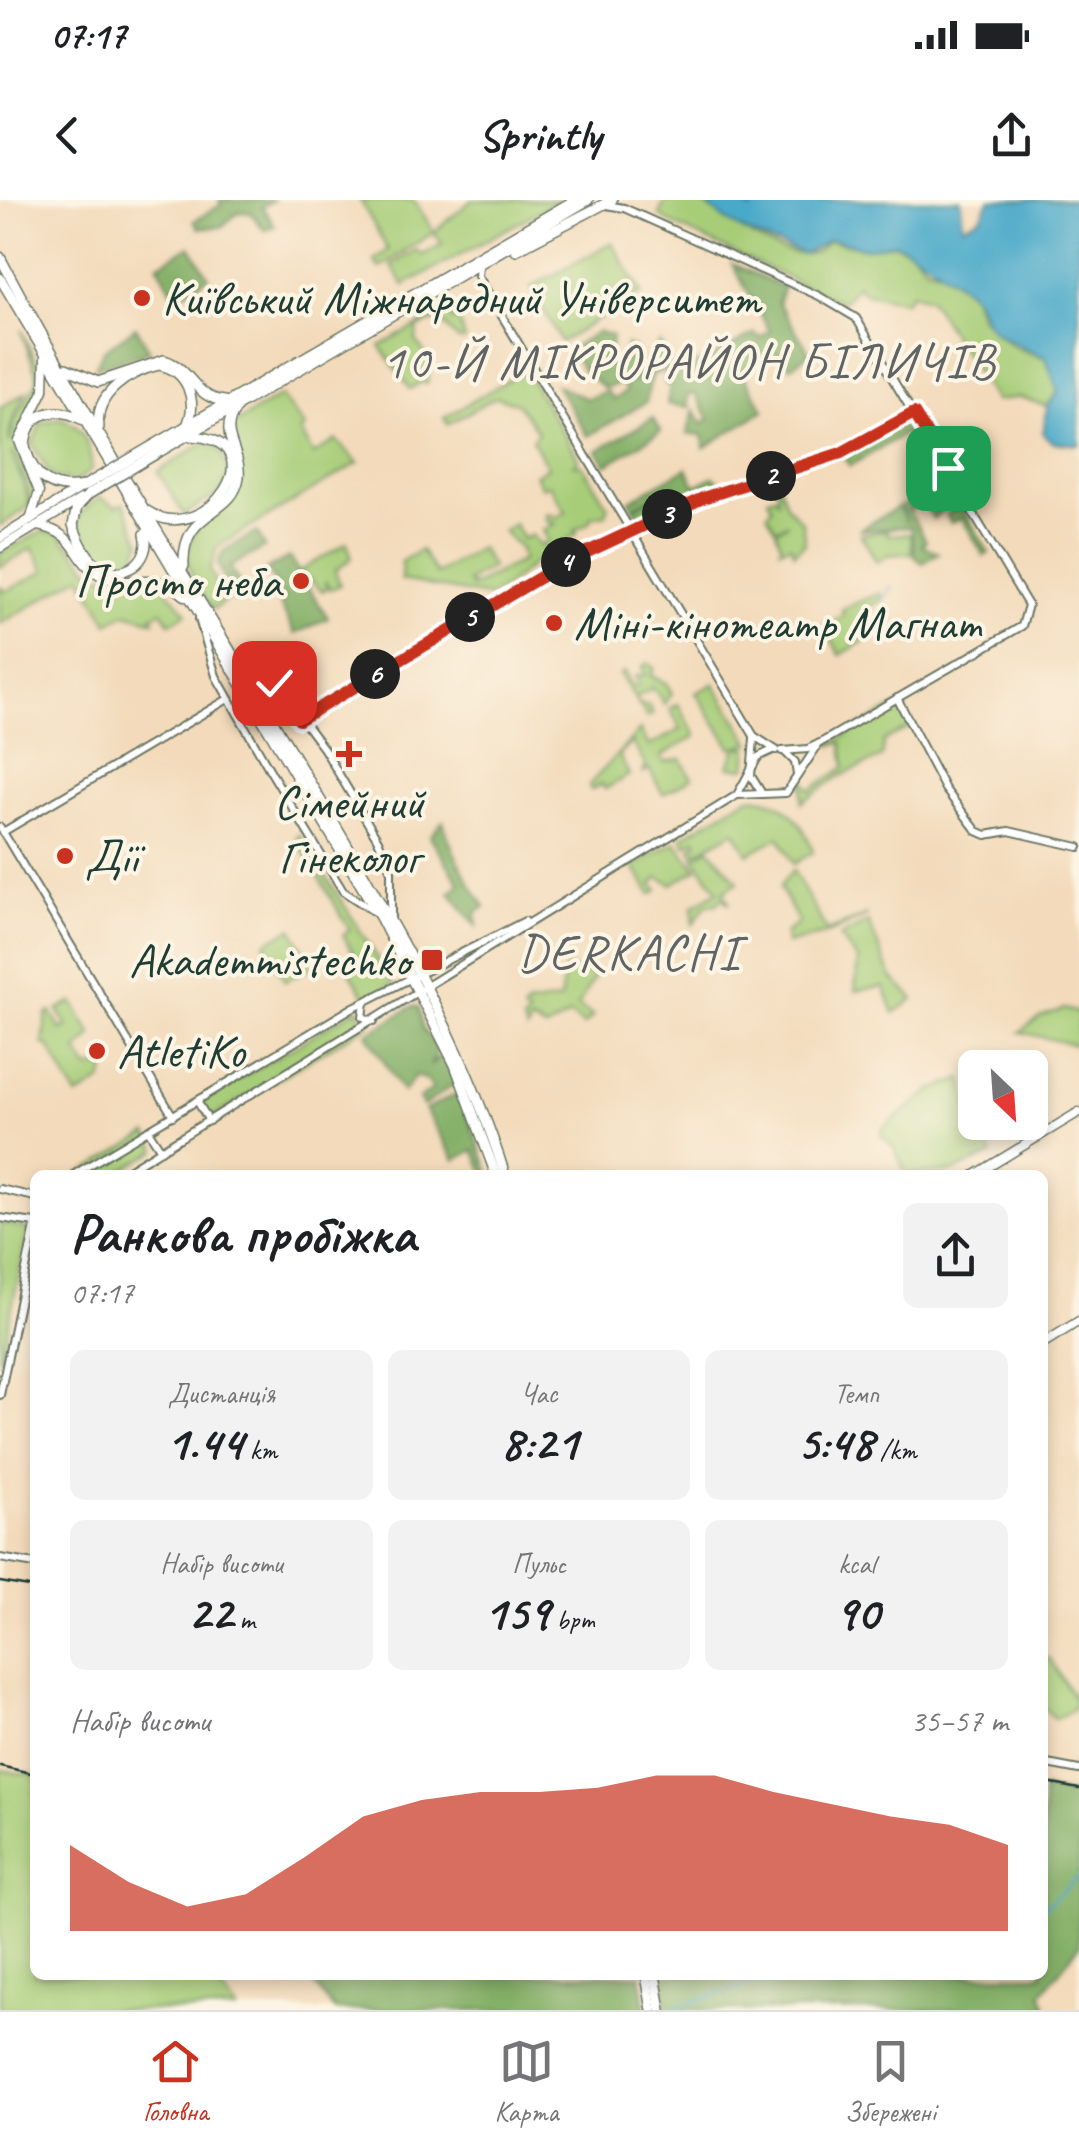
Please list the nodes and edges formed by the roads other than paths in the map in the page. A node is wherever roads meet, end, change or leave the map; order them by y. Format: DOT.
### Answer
graph roads {
  1 [pos="575,200"];
  2 [pos="588,200"];
  3 [pos="609,202"];
  4 [pos="622,204"];
  5 [pos="500,252"];
  6 [pos="0,257"];
  7 [pos="485,261"];
  8 [pos="478,276"];
  9 [pos="0,278"];
  10 [pos="413,302"];
  11 [pos="45,358"];
  12 [pos="59,362"];
  13 [pos="228,402"];
  14 [pos="240,403"];
  15 [pos="914,413"];
  16 [pos="81,419"];
  17 [pos="187,431"];
  18 [pos="105,444"];
  19 [pos="117,472"];
  20 [pos="87,490"];
  21 [pos="140,511"];
  22 [pos="34,523"];
  23 [pos="631,530"];
  24 [pos="0,538"];
  25 [pos="0,548"];
  26 [pos="184,572"];
  27 [pos="186,597"];
  28 [pos="199,620"];
  29 [pos="232,654"];
  30 [pos="897,698"];
  31 [pos="228,700"];
  32 [pos="299,720"];
  33 [pos="754,736"];
  34 [pos="820,744"];
  35 [pos="779,750"];
  36 [pos="752,768"];
  37 [pos="797,776"];
  38 [pos="763,794"];
  39 [pos="737,796"];
  40 [pos="2,829"];
  41 [pos="1079,848"];
  42 [pos="378,914"];
  43 [pos="531,918"];
  44 [pos="391,919"];
  45 [pos="454,954"];
  46 [pos="458,969"];
  47 [pos="416,973"];
  48 [pos="425,991"];
  49 [pos="366,1001"];
  50 [pos="380,1018"];
  51 [pos="197,1101"];
  52 [pos="1079,1112"];
  53 [pos="173,1116"];
  54 [pos="209,1121"];
  55 [pos="148,1130"];
  56 [pos="160,1150"];
  57 [pos="81,1170"];
  58 [pos="128,1170"];
  59 [pos="494,1170"];
  60 [pos="503,1170"];
  61 [pos="983,1170"];
  62 [pos="0,1189"];
  63 [pos="30,1196"];
  64 [pos="0,1218"];
  65 [pos="30,1223"];
  66 [pos="30,1248"];
  67 [pos="1079,1321"];
  68 [pos="1048,1340"];
  69 [pos="0,1394"];
  70 [pos="0,1558"];
  71 [pos="30,1563"];
  72 [pos="1048,1764"];
  73 [pos="1079,1770"];
  74 [pos="647,1980"];
  75 [pos="656,1980"];
  76 [pos="652,2010"];
  77 [pos="661,2010"];
  1 -- 13 [label="highway"];
  2 -- 5 [label="highway"];
  3 -- 4 [label="street"];
  3 -- 5 [label="highway"];
  4 -- 15 [label="street"];
  5 -- 7 [label="highway"];
  6 -- 12 [label="highway"];
  7 -- 8 [label="street"];
  7 -- 10 [label="highway"];
  8 -- 10 [label="street"];
  8 -- 23 [label="street"];
  9 -- 11 [label="highway"];
  10 -- 14 [label="highway"];
  11 -- 16 [label="highway"];
  11 -- 22 [label="main road"];
  12 -- 13 [label="highway"];
  12 -- 18 [label="highway"];
  13 -- 17 [label="highway"];
  14 -- 17 [label="highway"];
  14 -- 26 [label="highway"];
  15 -- 23 [label="street"];
  15 -- 30 [label="street"];
  16 -- 19 [label="highway"];
  16 -- 20 [label="highway"];
  17 -- 18 [label="highway"];
  17 -- 20 [label="highway, bridge"];
  17 -- 21 [label="highway"];
  18 -- 19 [label="highway"];
  19 -- 21 [label="highway"];
  20 -- 21 [label="highway"];
  20 -- 22 [label="main road"];
  21 -- 26 [label="highway"];
  21 -- 27 [label="highway"];
  22 -- 24 [label="main road"];
  22 -- 25 [label="main road"];
  22 -- 27 [label="main road"];
  23 -- 32 [label="street"];
  23 -- 33 [label="street"];
  26 -- 29 [label="highway"];
  27 -- 28 [label="highway"];
  28 -- 31 [label="street"];
  28 -- 42 [label="highway"];
  29 -- 32 [label="street"];
  29 -- 44 [label="highway"];
  30 -- 34 [label="street"];
  30 -- 41 [label="street"];
  31 -- 40 [label="street"];
  31 -- 42 [label="street"];
  32 -- 44 [label="street"];
  33 -- 35 [label="street"];
  33 -- 36 [label="street"];
  34 -- 35 [label="street"];
  34 -- 37 [label="street"];
  35 -- 36 [label="street"];
  35 -- 37 [label="street"];
  36 -- 38 [label="street"];
  36 -- 39 [label="street"];
  37 -- 38 [label="street"];
  38 -- 39 [label="street"];
  39 -- 43 [label="street"];
  40 -- 53 [label="street"];
  42 -- 47 [label="highway"];
  43 -- 45 [label="street"];
  43 -- 46 [label="street"];
  44 -- 47 [label="highway"];
  45 -- 46 [label="street"];
  45 -- 47 [label="street"];
  46 -- 48 [label="street"];
  47 -- 48 [label="highway"];
  47 -- 49 [label="street"];
  48 -- 50 [label="street"];
  48 -- 59 [label="highway"];
  48 -- 60 [label="highway"];
  49 -- 50 [label="street"];
  49 -- 51 [label="street"];
  50 -- 54 [label="street"];
  51 -- 53 [label="street"];
  51 -- 54 [label="street"];
  52 -- 61 [label="main road"];
  53 -- 55 [label="street"];
  54 -- 56 [label="street"];
  55 -- 56 [label="street"];
  55 -- 57 [label="street"];
  56 -- 58 [label="street"];
  62 -- 63 [label="street"];
  64 -- 65 [label="street"];
  66 -- 69 [label="street"];
  67 -- 68 [label="main road"];
  70 -- 71 [label="street"];
  72 -- 73 [label="street"];
  74 -- 76 [label="highway"];
  75 -- 77 [label="highway"];
}
